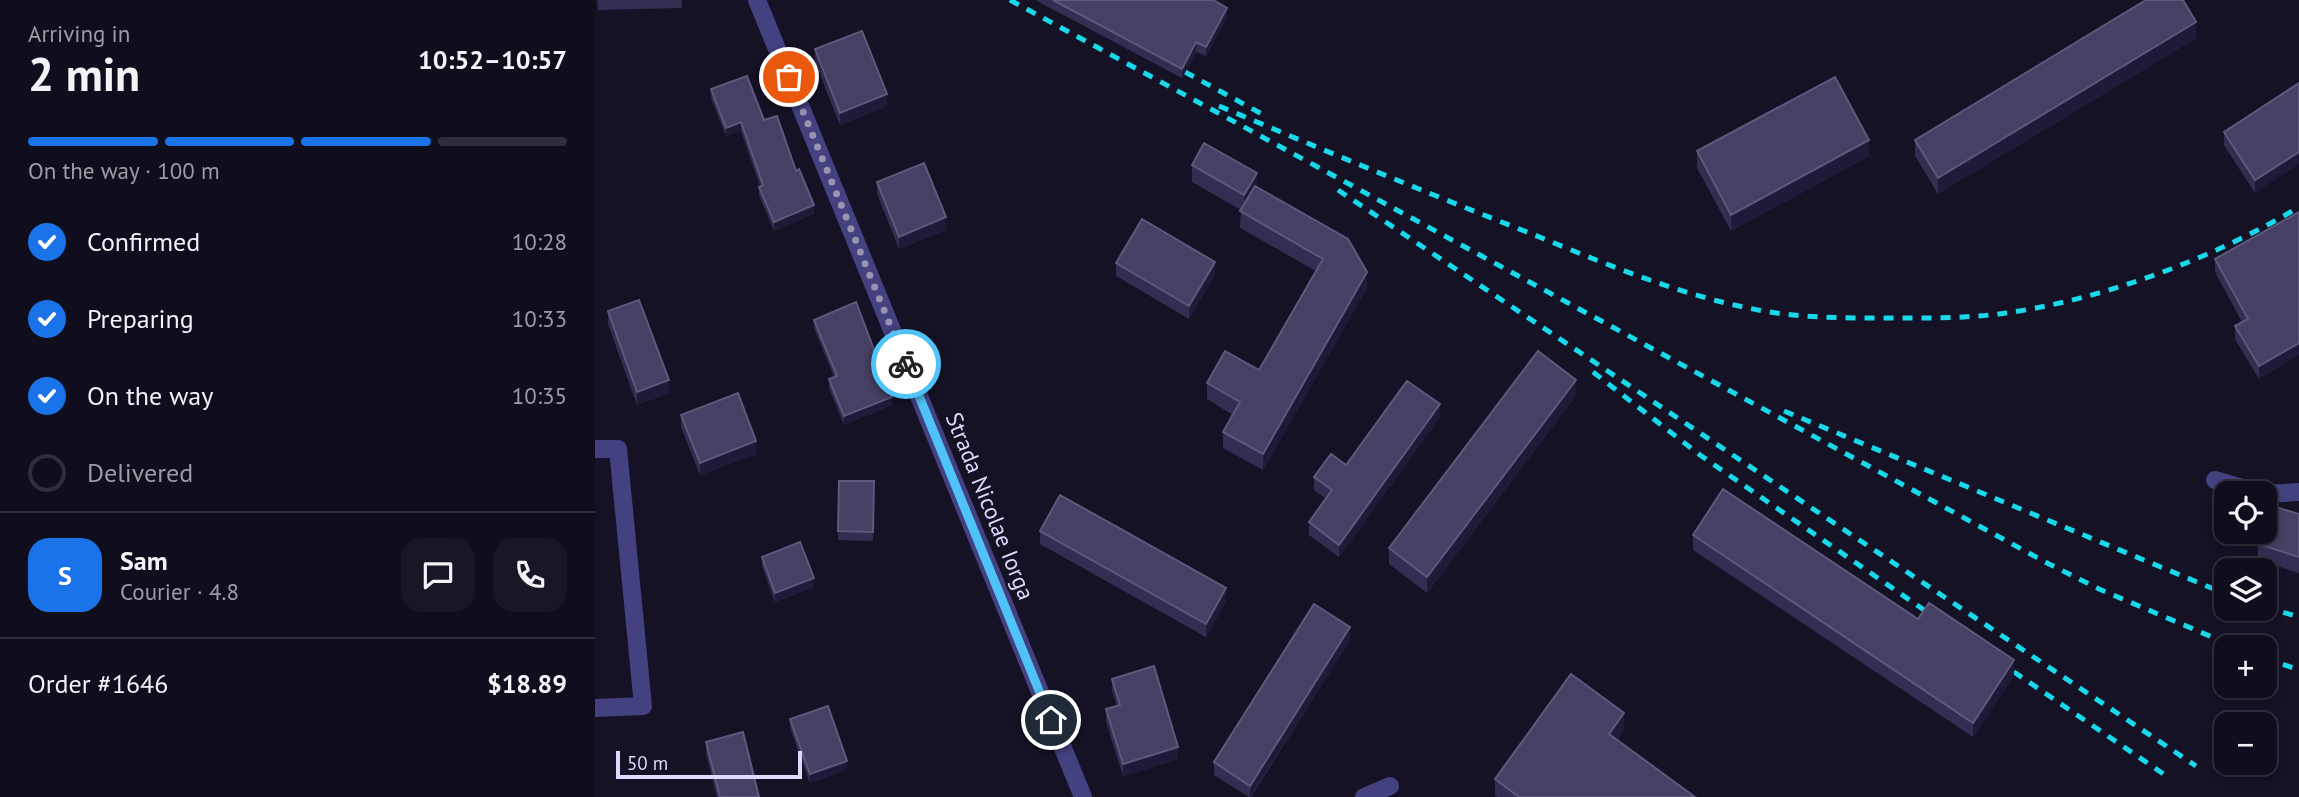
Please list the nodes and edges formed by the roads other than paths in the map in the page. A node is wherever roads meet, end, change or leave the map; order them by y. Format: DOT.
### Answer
graph roads {
  1 [pos="757,0"];
  2 [pos="595,449"];
  3 [pos="2215,480"];
  4 [pos="2218,481"];
  5 [pos="2299,492"];
  6 [pos="2277,493"];
  7 [pos="595,708"];
  8 [pos="1390,786"];
  9 [pos="1083,797"];
  10 [pos="1364,797"];
  1 -- 9 [label="street, Strada Nicolae Iorga"];
  2 -- 7 [label="street"];
  3 -- 4 [label="street"];
  5 -- 6 [label="street"];
  8 -- 10 [label="street"];
}
